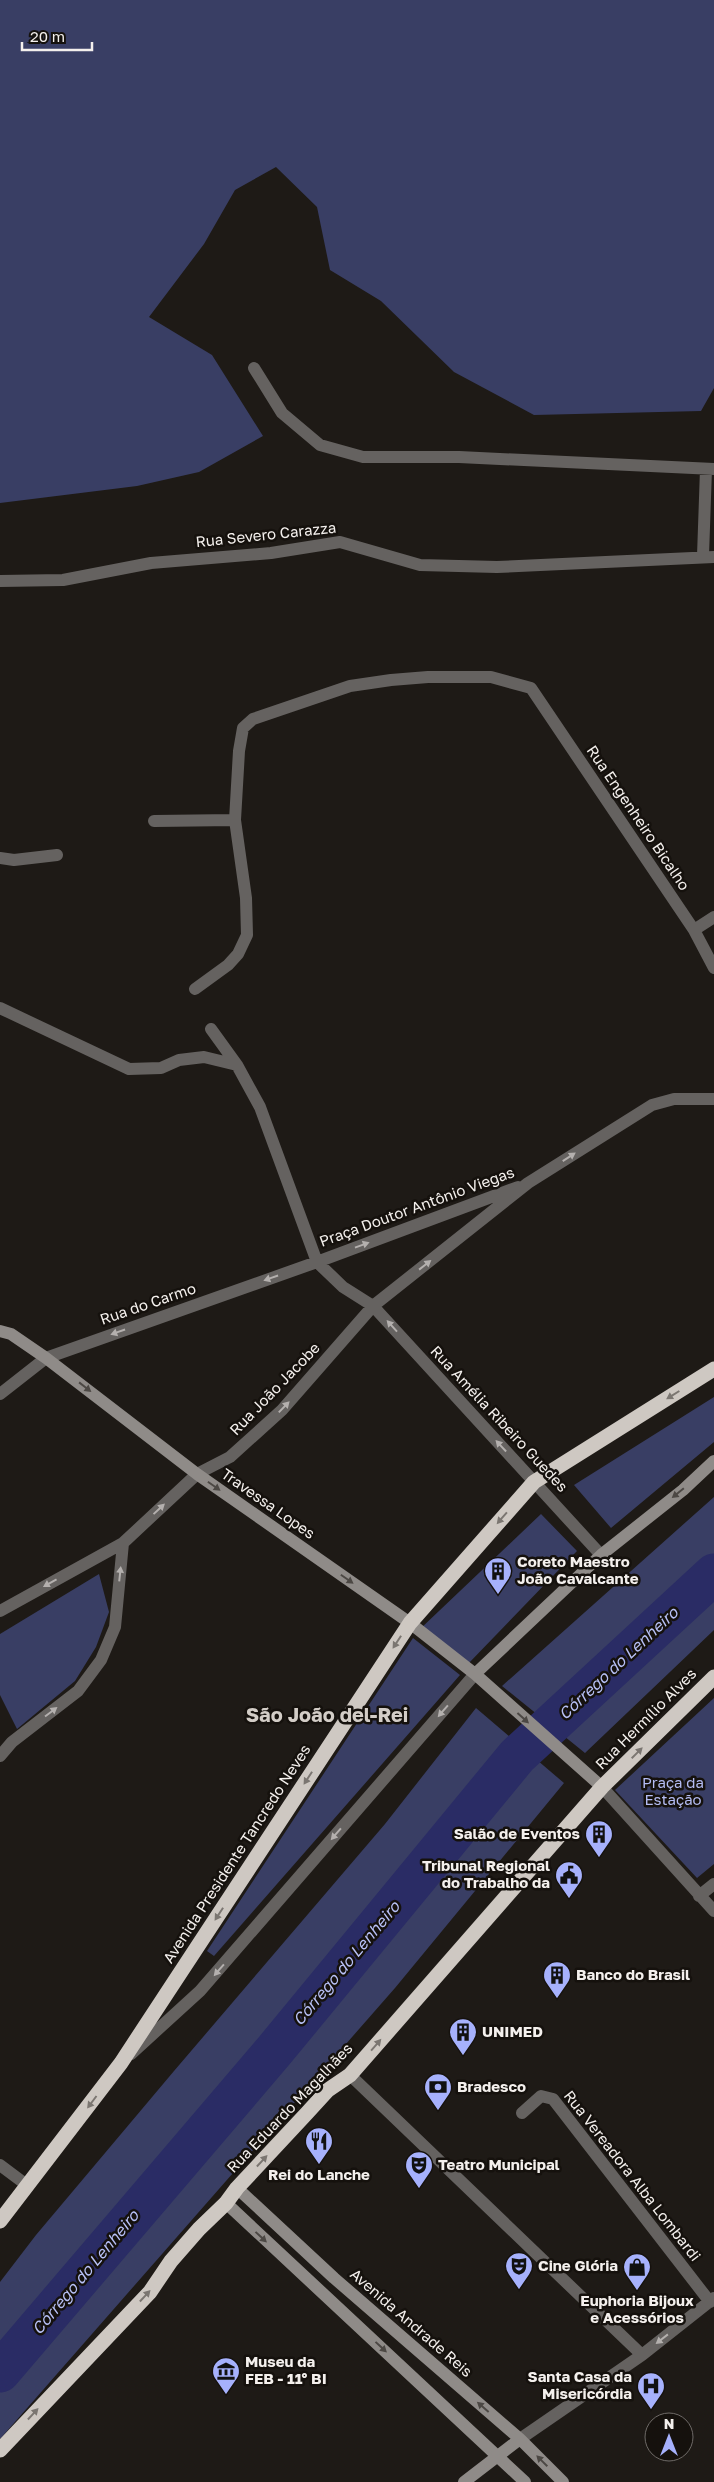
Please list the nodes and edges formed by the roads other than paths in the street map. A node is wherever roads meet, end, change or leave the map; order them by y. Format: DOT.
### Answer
graph roads {
  1 [pos="254,368"];
  2 [pos="710,469"];
  3 [pos="708,557"];
  4 [pos="0,581"];
  5 [pos="235,820"];
  6 [pos="154,821"];
  7 [pos="58,855"];
  8 [pos="0,858"];
  9 [pos="714,917"];
  10 [pos="694,930"];
  11 [pos="714,968"];
  12 [pos="195,988"];
  13 [pos="0,1008"];
  14 [pos="211,1028"];
  15 [pos="237,1065"];
  16 [pos="714,1099"];
  17 [pos="528,1183"];
  18 [pos="317,1262"];
  19 [pos="373,1306"];
  20 [pos="4,1334"];
  21 [pos="46,1358"];
  22 [pos="714,1369"];
  23 [pos="0,1394"];
  24 [pos="714,1461"];
  25 [pos="197,1474"];
  26 [pos="534,1482"];
  27 [pos="123,1543"];
  28 [pos="601,1555"];
  29 [pos="0,1611"];
  30 [pos="410,1624"];
  31 [pos="474,1674"];
  32 [pos="714,1676"];
  33 [pos="0,1756"];
  34 [pos="602,1787"];
  35 [pos="714,1884"];
  36 [pos="699,1896"];
  37 [pos="714,1911"];
  38 [pos="121,2063"];
  39 [pos="350,2075"];
  40 [pos="522,2113"];
  41 [pos="0,2165"];
  42 [pos="28,2186"];
  43 [pos="237,2188"];
  44 [pos="226,2203"];
  45 [pos="0,2221"];
  46 [pos="334,2278"];
  47 [pos="321,2293"];
  48 [pos="712,2300"];
  49 [pos="642,2355"];
  50 [pos="520,2439"];
  51 [pos="0,2450"];
  52 [pos="498,2457"];
  53 [pos="464,2482"];
  54 [pos="525,2482"];
  55 [pos="563,2482"];
  1 -- 2 [label="street"];
  2 -- 3 [label="street"];
  3 -- 4 [label="street, Rua Severo Carazza"];
  5 -- 6 [label="street"];
  5 -- 10 [label="street, Rua Engenheiro Bicalho"];
  5 -- 12 [label="street"];
  7 -- 8 [label="street"];
  9 -- 10 [label="street"];
  10 -- 11 [label="street, Rua Engenheiro Bicalho"];
  13 -- 15 [label="street"];
  14 -- 15 [label="street"];
  15 -- 18 [label="street"];
  17 -- 16 [label="street, one-way"];
  18 -- 17 [label="street, Praça Doutor Antônio Viegas, one-way"];
  19 -- 17 [label="street, Praça Doutor Antônio Viegas, one-way"];
  18 -- 19 [label="street, Praça Doutor Antônio Viegas"];
  18 -- 21 [label="street, Rua do Carmo, one-way"];
  25 -- 19 [label="street, Rua João Jacobe, one-way"];
  26 -- 19 [label="street, Rua Amélia Ribeiro Guedes, one-way"];
  20 -- 21 [label="street, Travessa Lopes"];
  21 -- 23 [label="street, Rua do Carmo"];
  21 -- 25 [label="street, Travessa Lopes, one-way"];
  22 -- 26 [label="highway, Avenida Presidente Tancredo Neves, one-way"];
  24 -- 28 [label="street, Avenida Presidente Tancredo Neves, one-way"];
  27 -- 25 [label="street, Rua João Jacobe, one-way"];
  25 -- 30 [label="street, Travessa Lopes, one-way"];
  26 -- 28 [label="street, Rua Amélia Ribeiro Guedes"];
  26 -- 30 [label="highway, Avenida Presidente Tancredo Neves, one-way"];
  27 -- 29 [label="street, Rua João Jacobe, one-way"];
  33 -- 27 [label="street, one-way"];
  28 -- 31 [label="street, Avenida Presidente Tancredo Neves"];
  30 -- 31 [label="street, Travessa Lopes"];
  30 -- 38 [label="highway, Avenida Presidente Tancredo Neves, one-way"];
  31 -- 34 [label="street, Travessa Lopes, one-way"];
  31 -- 38 [label="street, Avenida Presidente Tancredo Neves, one-way"];
  34 -- 32 [label="highway, Rua Hermílio Alves, one-way"];
  34 -- 36 [label="street"];
  39 -- 34 [label="highway, Rua Eduardo Magalhães, one-way"];
  35 -- 36 [label="street"];
  36 -- 37 [label="street"];
  38 -- 42 [label="highway, Avenida Presidente Tancredo Neves, one-way"];
  43 -- 39 [label="highway, Rua Eduardo Magalhães, one-way"];
  39 -- 49 [label="street"];
  40 -- 48 [label="street, Rua Vereadora Alba Lombardi"];
  41 -- 42 [label="street"];
  42 -- 45 [label="highway, Avenida Presidente Tancredo Neves"];
  43 -- 44 [label="highway, Rua Eduardo Magalhães"];
  43 -- 46 [label="street, Avenida Andrade Reis"];
  44 -- 47 [label="street, one-way"];
  51 -- 44 [label="highway, Rua Eduardo Magalhães, one-way"];
  46 -- 47 [label="street"];
  50 -- 46 [label="street, Avenida Andrade Reis, one-way"];
  47 -- 52 [label="street, one-way"];
  48 -- 49 [label="street, one-way"];
  49 -- 50 [label="street"];
  50 -- 52 [label="street"];
  55 -- 50 [label="street, Avenida Andrade Reis, one-way"];
  52 -- 53 [label="street"];
  52 -- 54 [label="street"];
}
